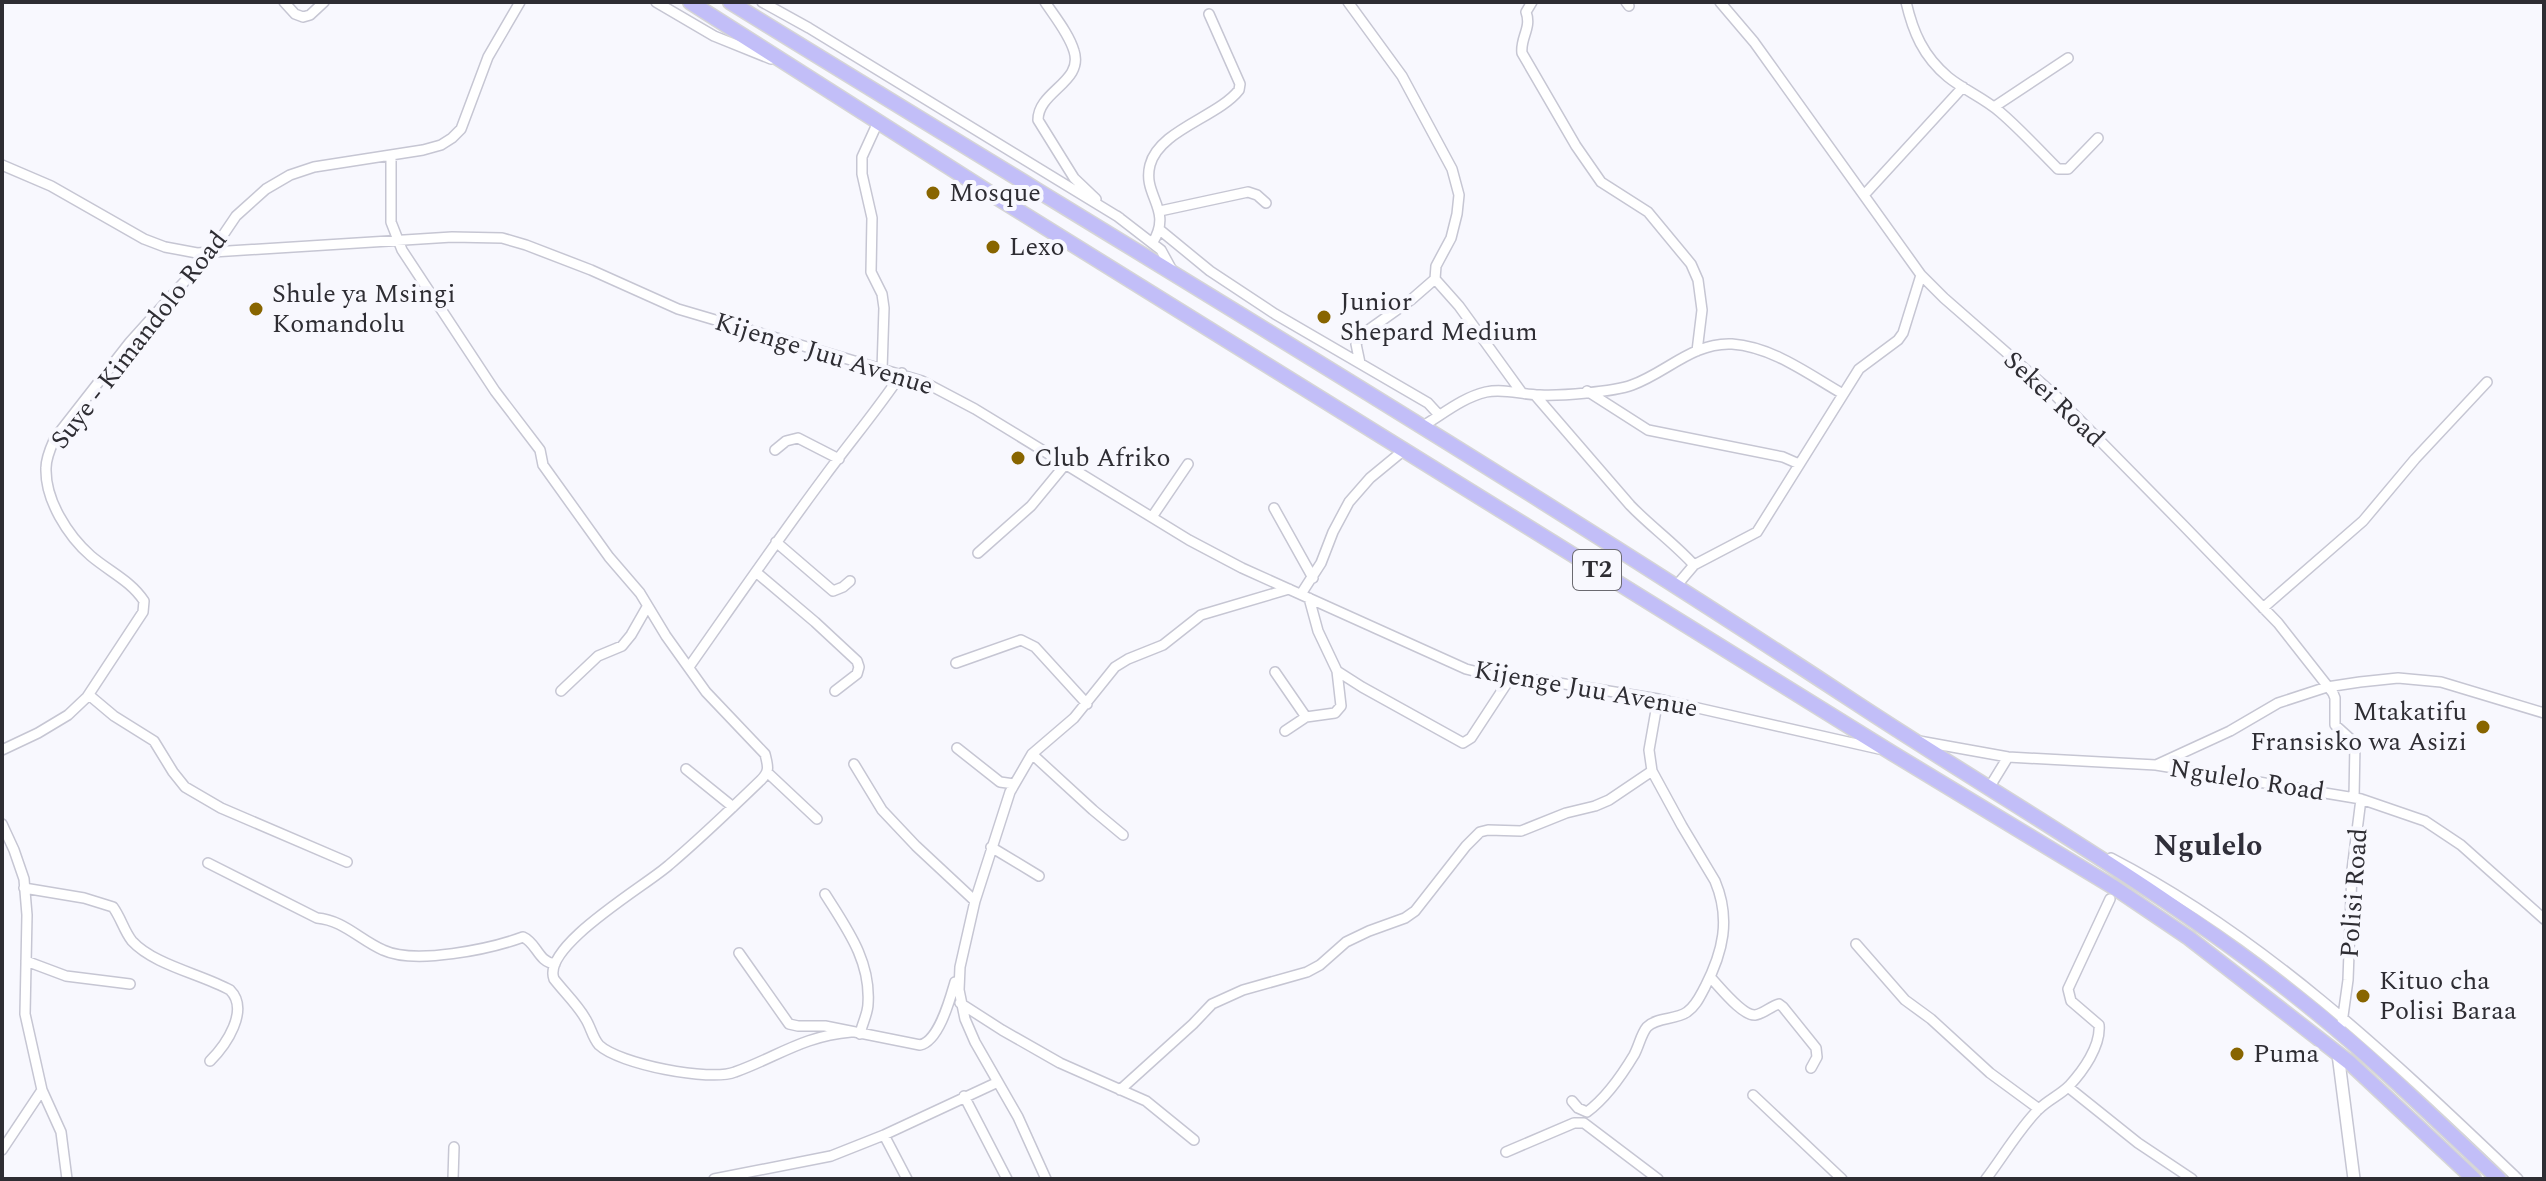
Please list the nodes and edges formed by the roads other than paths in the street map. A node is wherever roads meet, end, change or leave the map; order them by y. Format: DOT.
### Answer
graph roads {
  1 [pos="284,2"];
  2 [pos="324,2"];
  3 [pos="520,2"];
  4 [pos="656,2"];
  5 [pos="690,2"];
  6 [pos="730,2"];
  7 [pos="762,2"];
  8 [pos="1045,2"];
  9 [pos="1348,2"];
  10 [pos="1532,2"];
  11 [pos="1720,2"];
  12 [pos="1906,2"];
  13 [pos="1209,14"];
  14 [pos="2068,58"];
  15 [pos="797,70"];
  16 [pos="1963,87"];
  17 [pos="1994,107"];
  18 [pos="878,122"];
  19 [pos="2098,138"];
  20 [pos="391,155"];
  21 [pos="2,165"];
  22 [pos="1865,194"];
  23 [pos="1266,203"];
  24 [pos="1160,211"];
  25 [pos="1120,218"];
  26 [pos="1160,230"];
  27 [pos="397,240"];
  28 [pos="1153,242"];
  29 [pos="213,250"];
  30 [pos="1921,275"];
  31 [pos="1174,276"];
  32 [pos="1435,279"];
  33 [pos="1697,351"];
  34 [pos="1360,363"];
  35 [pos="882,370"];
  36 [pos="902,373"];
  37 [pos="2487,382"];
  38 [pos="1587,391"];
  39 [pos="1522,393"];
  40 [pos="1843,394"];
  41 [pos="1535,395"];
  42 [pos="1439,415"];
  43 [pos="1421,427"];
  44 [pos="775,450"];
  45 [pos="1404,450"];
  46 [pos="839,459"];
  47 [pos="1188,464"];
  48 [pos="1799,464"];
  49 [pos="1064,466"];
  50 [pos="1274,508"];
  51 [pos="1152,517"];
  52 [pos="776,542"];
  53 [pos="978,553"];
  54 [pos="1694,565"];
  55 [pos="757,573"];
  56 [pos="1313,578"];
  57 [pos="850,581"];
  58 [pos="1673,583"];
  59 [pos="1289,589"];
  60 [pos="1305,596"];
  61 [pos="1652,604"];
  62 [pos="647,607"];
  63 [pos="2263,608"];
  64 [pos="1731,621"];
  65 [pos="1715,643"];
  66 [pos="956,663"];
  67 [pos="689,667"];
  68 [pos="1337,671"];
  69 [pos="1275,672"];
  70 [pos="1509,680"];
  71 [pos="2327,687"];
  72 [pos="561,691"];
  73 [pos="835,691"];
  74 [pos="89,695"];
  75 [pos="1658,699"];
  76 [pos="1087,704"];
  77 [pos="2544,713"];
  78 [pos="1306,717"];
  79 [pos="1285,731"];
  80 [pos="1911,740"];
  81 [pos="957,748"];
  82 [pos="2,750"];
  83 [pos="1892,753"];
  84 [pos="1032,754"];
  85 [pos="2008,757"];
  86 [pos="854,764"];
  87 [pos="2156,765"];
  88 [pos="686,769"];
  89 [pos="1652,771"];
  90 [pos="768,773"];
  91 [pos="1014,784"];
  92 [pos="1989,788"];
  93 [pos="2358,799"];
  94 [pos="733,807"];
  95 [pos="817,819"];
  96 [pos="2,824"];
  97 [pos="1123,835"];
  98 [pos="991,847"];
  99 [pos="347,862"];
  100 [pos="208,863"];
  101 [pos="1039,876"];
  102 [pos="24,888"];
  103 [pos="825,894"];
  104 [pos="2110,899"];
  105 [pos="975,901"];
  106 [pos="2544,919"];
  107 [pos="1856,944"];
  108 [pos="739,953"];
  109 [pos="26,961"];
  110 [pos="555,964"];
  111 [pos="960,967"];
  112 [pos="1710,977"];
  113 [pos="130,984"];
  114 [pos="960,1003"];
  115 [pos="2342,1026"];
  116 [pos="855,1033"];
  117 [pos="2338,1054"];
  118 [pos="210,1061"];
  119 [pos="1811,1068"];
  120 [pos="998,1082"];
  121 [pos="2068,1087"];
  122 [pos="42,1090"];
  123 [pos="1120,1090"];
  124 [pos="1753,1095"];
  125 [pos="964,1096"];
  126 [pos="1572,1101"];
  127 [pos="2039,1109"];
  128 [pos="884,1135"];
  129 [pos="1194,1140"];
  130 [pos="454,1147"];
  131 [pos="2,1150"];
  132 [pos="1506,1152"];
  133 [pos="67,1179"];
  134 [pos="453,1179"];
  135 [pos="714,1179"];
  136 [pos="907,1179"];
  137 [pos="1007,1179"];
  138 [pos="1046,1179"];
  139 [pos="1658,1179"];
  140 [pos="1842,1179"];
  141 [pos="1986,1179"];
  142 [pos="2192,1179"];
  143 [pos="2354,1179"];
  144 [pos="2474,1179"];
  145 [pos="2499,1179"];
  146 [pos="2518,1179"];
  1 -- 2 [label="street"];
  3 -- 20 [label="street, Suye - Kimandolo Road"];
  4 -- 15 [label="street"];
  5 -- 15 [label="highway, T2"];
  6 -- 31 [label="highway, T2"];
  7 -- 25 [label="street"];
  8 -- 25 [label="street"];
  9 -- 32 [label="street"];
  10 -- 33 [label="street"];
  11 -- 22 [label="street, Sekei Road"];
  12 -- 16 [label="street"];
  13 -- 24 [label="street"];
  14 -- 17 [label="street"];
  15 -- 18 [label="highway, T2"];
  16 -- 17 [label="street"];
  16 -- 22 [label="street"];
  17 -- 19 [label="street"];
  18 -- 35 [label="street"];
  18 -- 45 [label="highway, T2"];
  20 -- 27 [label="street"];
  20 -- 29 [label="street, Suye - Kimandolo Road"];
  21 -- 29 [label="street, Kijenge Juu Avenue"];
  22 -- 30 [label="street, Sekei Road"];
  23 -- 24 [label="street"];
  24 -- 26 [label="street"];
  25 -- 28 [label="street"];
  26 -- 28 [label="street"];
  26 -- 34 [label="street"];
  27 -- 29 [label="street, Kijenge Juu Avenue"];
  27 -- 35 [label="street, Kijenge Juu Avenue"];
  27 -- 62 [label="street"];
  28 -- 31 [label="street"];
  29 -- 74 [label="street, Suye - Kimandolo Road"];
  30 -- 40 [label="street"];
  30 -- 63 [label="street, Sekei Road"];
  31 -- 43 [label="highway, T2"];
  32 -- 34 [label="street"];
  32 -- 39 [label="street"];
  33 -- 38 [label="street"];
  33 -- 40 [label="street"];
  34 -- 42 [label="street"];
  35 -- 36 [label="street, Kijenge Juu Avenue"];
  36 -- 46 [label="street"];
  36 -- 49 [label="street, Kijenge Juu Avenue"];
  37 -- 63 [label="street"];
  38 -- 41 [label="street"];
  38 -- 48 [label="street"];
  39 -- 41 [label="street"];
  39 -- 42 [label="street"];
  40 -- 48 [label="street"];
  41 -- 54 [label="street"];
  42 -- 43 [label="street"];
  43 -- 58 [label="highway, T2"];
  44 -- 46 [label="street"];
  45 -- 56 [label="street"];
  45 -- 61 [label="highway, T2"];
  46 -- 52 [label="street"];
  47 -- 51 [label="street"];
  48 -- 54 [label="street"];
  49 -- 51 [label="street, Kijenge Juu Avenue"];
  49 -- 53 [label="street"];
  50 -- 56 [label="street"];
  51 -- 59 [label="street, Kijenge Juu Avenue"];
  52 -- 55 [label="street"];
  52 -- 57 [label="street"];
  54 -- 58 [label="street"];
  55 -- 67 [label="street"];
  55 -- 73 [label="street"];
  56 -- 60 [label="street"];
  58 -- 61 [label="highway"];
  58 -- 64 [label="highway, T2"];
  59 -- 60 [label="street, Kijenge Juu Avenue"];
  59 -- 76 [label="street"];
  60 -- 68 [label="street"];
  60 -- 70 [label="street, Kijenge Juu Avenue"];
  61 -- 65 [label="highway, T2"];
  62 -- 67 [label="street"];
  62 -- 72 [label="street"];
  63 -- 71 [label="street, Sekei Road"];
  64 -- 65 [label="highway"];
  64 -- 80 [label="highway, T2"];
  65 -- 83 [label="highway, T2"];
  66 -- 76 [label="street"];
  67 -- 90 [label="street"];
  68 -- 70 [label="street"];
  68 -- 78 [label="street"];
  69 -- 78 [label="street"];
  70 -- 75 [label="street, Kijenge Juu Avenue"];
  71 -- 77 [label="street"];
  71 -- 87 [label="street"];
  71 -- 93 [label="street, Sekei Road"];
  74 -- 82 [label="street, Suye - Kimandolo Road"];
  74 -- 99 [label="street"];
  75 -- 83 [label="street, Kijenge Juu Avenue"];
  75 -- 89 [label="street"];
  76 -- 84 [label="street"];
  78 -- 79 [label="street"];
  80 -- 85 [label="street, Ngulelo Road"];
  80 -- 92 [label="highway, T2"];
  81 -- 91 [label="street"];
  83 -- 117 [label="highway, T2"];
  84 -- 91 [label="street"];
  84 -- 97 [label="street"];
  85 -- 87 [label="street, Ngulelo Road"];
  85 -- 92 [label="street"];
  86 -- 105 [label="street"];
  87 -- 93 [label="street, Ngulelo Road"];
  88 -- 94 [label="street"];
  89 -- 112 [label="street"];
  89 -- 123 [label="street"];
  90 -- 94 [label="street"];
  90 -- 95 [label="street"];
  91 -- 98 [label="street"];
  92 -- 115 [label="highway, T2"];
  93 -- 106 [label="street, Ngulelo Road"];
  93 -- 115 [label="street, Polisi Road"];
  94 -- 110 [label="street"];
  96 -- 102 [label="street"];
  98 -- 101 [label="street"];
  98 -- 105 [label="street"];
  100 -- 110 [label="street"];
  102 -- 109 [label="street"];
  102 -- 118 [label="street"];
  103 -- 116 [label="street"];
  104 -- 121 [label="street"];
  105 -- 111 [label="street"];
  107 -- 127 [label="street"];
  108 -- 116 [label="street"];
  109 -- 113 [label="street"];
  109 -- 122 [label="street"];
  110 -- 116 [label="street"];
  111 -- 114 [label="street"];
  111 -- 116 [label="street"];
  112 -- 119 [label="street"];
  112 -- 126 [label="street"];
  114 -- 120 [label="street"];
  114 -- 123 [label="street"];
  115 -- 145 [label="highway, T2"];
  115 -- 146 [label="street"];
  117 -- 143 [label="street"];
  117 -- 144 [label="highway, T2"];
  120 -- 125 [label="street"];
  120 -- 138 [label="street"];
  121 -- 127 [label="street"];
  121 -- 142 [label="street"];
  122 -- 131 [label="street"];
  122 -- 133 [label="street"];
  123 -- 129 [label="street"];
  124 -- 140 [label="street"];
  125 -- 128 [label="street"];
  125 -- 137 [label="street"];
  127 -- 141 [label="street"];
  128 -- 135 [label="street"];
  128 -- 136 [label="street"];
  130 -- 134 [label="street"];
  132 -- 139 [label="street"];
}
